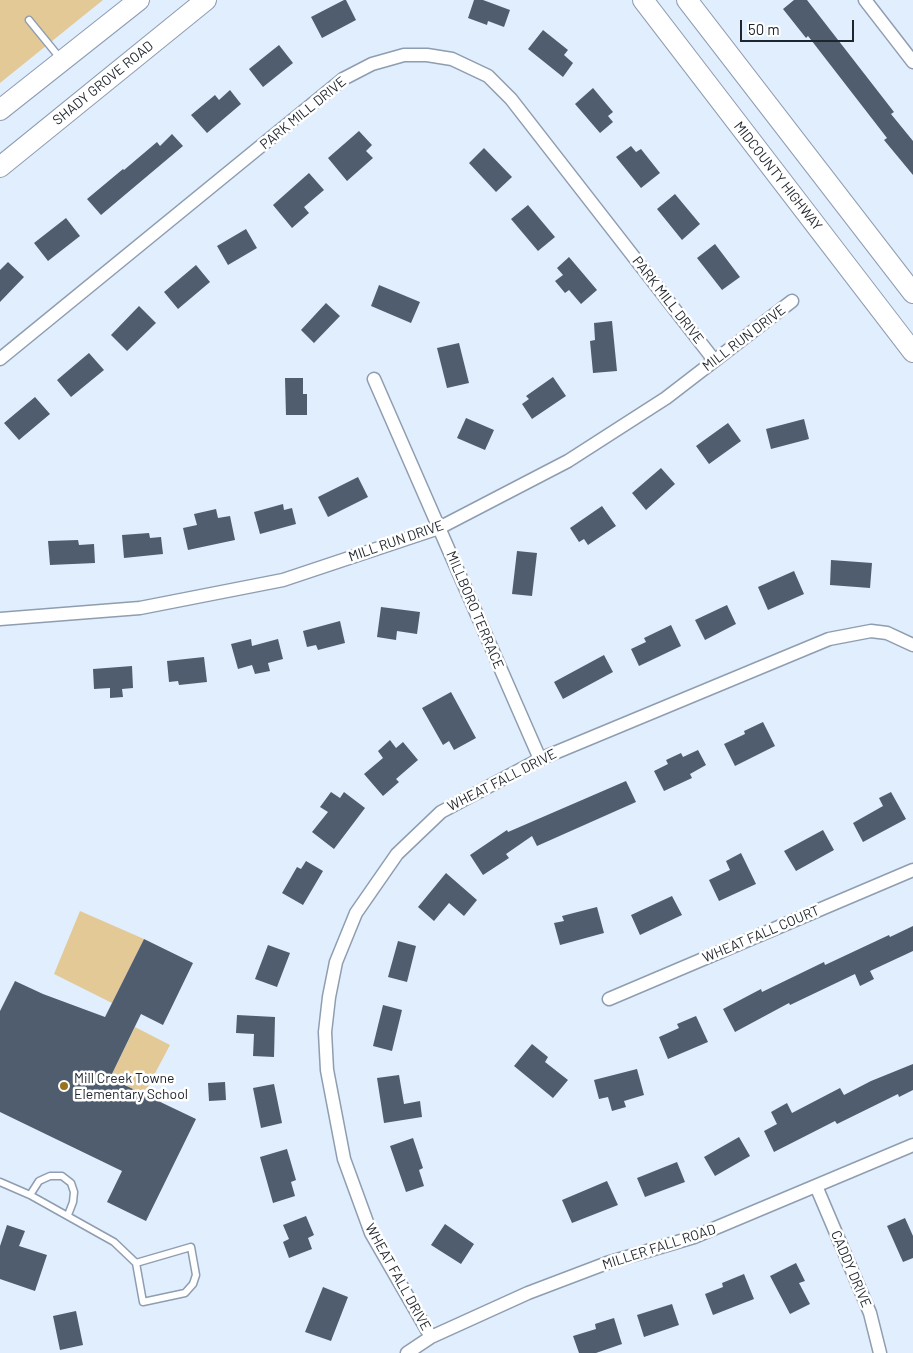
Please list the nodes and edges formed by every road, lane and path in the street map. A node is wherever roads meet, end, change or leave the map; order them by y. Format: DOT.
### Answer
graph roads {
  1 [pos="206,0"];
  2 [pos="644,0"];
  3 [pos="687,0"];
  4 [pos="865,0"];
  5 [pos="128,7"];
  6 [pos="29,20"];
  7 [pos="62,61"];
  8 [pos="913,62"];
  9 [pos="0,110"];
  10 [pos="0,167"];
  11 [pos="913,293"];
  12 [pos="792,301"];
  13 [pos="913,352"];
  14 [pos="0,359"];
  15 [pos="714,360"];
  16 [pos="374,379"];
  17 [pos="440,528"];
  18 [pos="0,618"];
  19 [pos="913,645"];
  20 [pos="540,758"];
  21 [pos="913,870"];
  22 [pos="609,999"];
  23 [pos="913,1145"];
  24 [pos="0,1182"];
  25 [pos="816,1186"];
  26 [pos="30,1195"];
  27 [pos="68,1215"];
  28 [pos="136,1263"];
  29 [pos="431,1337"];
  30 [pos="407,1353"];
  31 [pos="880,1353"];
  1 -- 10 [label="main road, SHADY GROVE ROAD"];
  2 -- 13 [label="main road, MIDCOUNTY HIGHWAY"];
  3 -- 11 [label="main road"];
  4 -- 8 [label="street"];
  5 -- 7 [label="main road"];
  6 -- 7 [label="lane"];
  7 -- 9 [label="main road"];
  12 -- 15 [label="street, MILL RUN DRIVE"];
  14 -- 15 [label="street, PARK MILL DRIVE"];
  15 -- 17 [label="street, MILL RUN DRIVE"];
  16 -- 17 [label="street, MILLBORO TERRACE"];
  17 -- 18 [label="street, MILL RUN DRIVE"];
  17 -- 20 [label="street, MILLBORO TERRACE"];
  19 -- 20 [label="street, WHEAT FALL DRIVE"];
  20 -- 29 [label="street, WHEAT FALL DRIVE"];
  21 -- 22 [label="street, WHEAT FALL COURT"];
  23 -- 25 [label="street, MILLER FALL ROAD"];
  24 -- 26 [label="lane"];
  25 -- 29 [label="street, MILLER FALL ROAD"];
  25 -- 31 [label="street, CADDY DRIVE"];
  26 -- 27 [label="lane"];
  26 -- 27 [label="lane"];
  27 -- 28 [label="lane"];
  28 -- 28 [label="lane"];
  29 -- 30 [label="street, MILLER FALL ROAD"];
}
